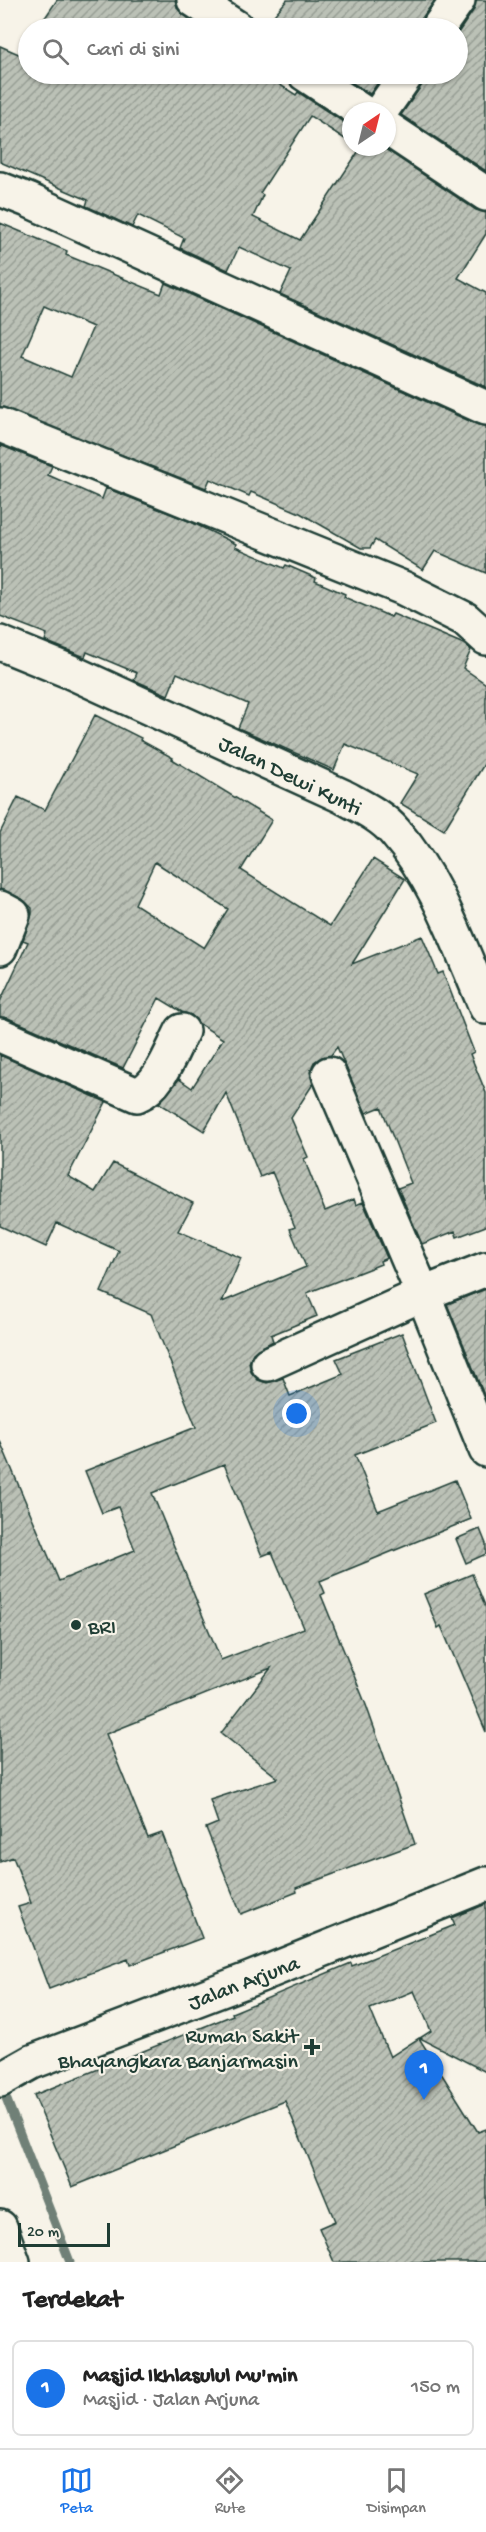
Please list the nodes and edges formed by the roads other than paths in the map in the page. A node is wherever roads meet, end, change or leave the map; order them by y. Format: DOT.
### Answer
graph roads {
  1 [pos="194,0"];
  2 [pos="458,0"];
  3 [pos="222,18"];
  4 [pos="445,18"];
  5 [pos="320,84"];
  6 [pos="400,84"];
  7 [pos="347,102"];
  8 [pos="387,102"];
  9 [pos="396,134"];
  10 [pos="0,189"];
  11 [pos="486,194"];
  12 [pos="486,408"];
  13 [pos="0,425"];
  14 [pos="486,638"];
  15 [pos="0,643"];
  16 [pos="0,908"];
  17 [pos="0,948"];
  18 [pos="486,1007"];
  19 [pos="182,1031"];
  20 [pos="0,1035"];
  21 [pos="329,1074"];
  22 [pos="486,1269"];
  23 [pos="423,1294"];
  24 [pos="268,1364"];
  25 [pos="486,1450"];
  26 [pos="486,1884"];
  27 [pos="0,2080"];
  28 [pos="0,2227"];
  29 [pos="13,2262"];
  1 -- 3 [label="main road"];
  2 -- 4 [label="main road"];
  5 -- 7 [label="main road"];
  6 -- 8 [label="main road"];
  9 -- 11 [label="main road"];
  10 -- 12 [label="main road"];
  13 -- 14 [label="main road"];
  15 -- 18 [label="main road, Jalan Dewi Kunti"];
  16 -- 17 [label="main road"];
  19 -- 20 [label="main road"];
  21 -- 23 [label="main road"];
  22 -- 23 [label="main road"];
  23 -- 24 [label="main road"];
  23 -- 25 [label="main road"];
  26 -- 27 [label="main road, Jalan Arjuna"];
  28 -- 29 [label="main road"];
}
